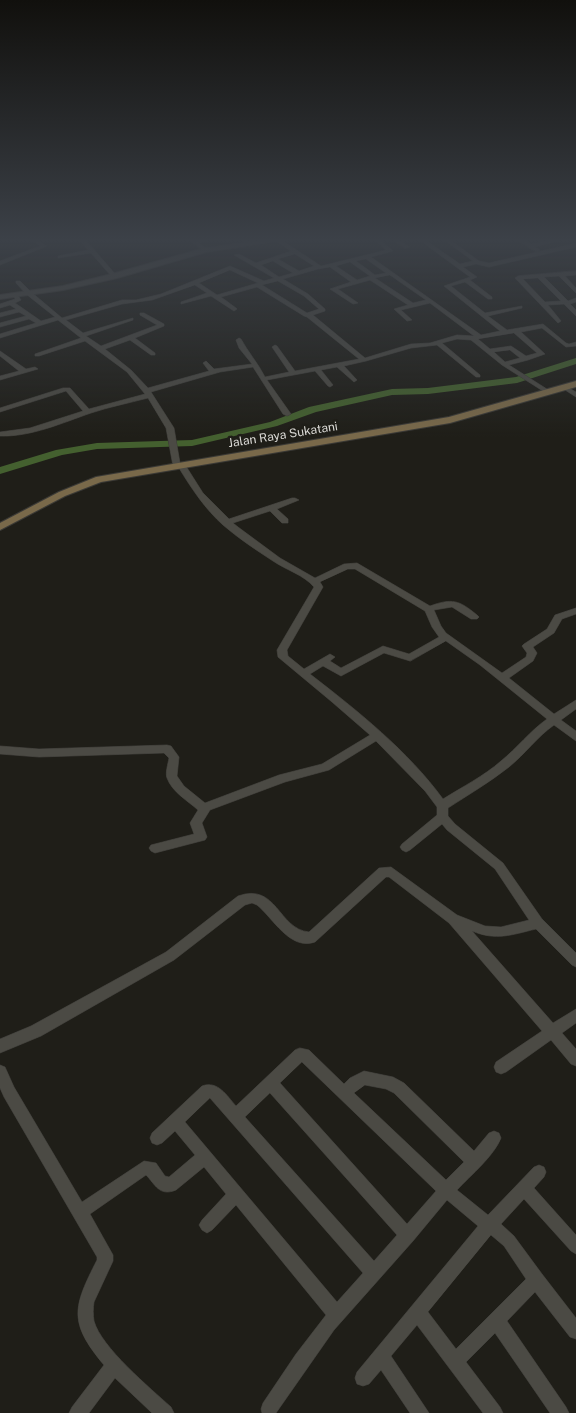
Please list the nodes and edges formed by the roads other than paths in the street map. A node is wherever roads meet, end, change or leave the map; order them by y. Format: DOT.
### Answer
graph roads {
  1 [pos="13,305"];
  2 [pos="43,305"];
  3 [pos="111,305"];
  4 [pos="227,305"];
  5 [pos="293,305"];
  6 [pos="317,305"];
  7 [pos="414,305"];
  8 [pos="436,305"];
  9 [pos="471,305"];
  10 [pos="545,305"];
  11 [pos="520,307"];
  12 [pos="234,309"];
  13 [pos="18,310"];
  14 [pos="142,314"];
  15 [pos="483,314"];
  16 [pos="0,315"];
  17 [pos="309,315"];
  18 [pos="29,317"];
  19 [pos="60,319"];
  20 [pos="131,319"];
  21 [pos="409,320"];
  22 [pos="558,321"];
  23 [pos="41,324"];
  24 [pos="0,325"];
  25 [pos="515,330"];
  26 [pos="505,332"];
  27 [pos="0,336"];
  28 [pos="84,337"];
  29 [pos="480,337"];
  30 [pos="132,338"];
  31 [pos="473,338"];
  32 [pos="239,340"];
  33 [pos="438,343"];
  34 [pos="576,344"];
  35 [pos="276,347"];
  36 [pos="100,349"];
  37 [pos="489,351"];
  38 [pos="0,353"];
  39 [pos="37,354"];
  40 [pos="153,354"];
  41 [pos="526,359"];
  42 [pos="364,360"];
  43 [pos="206,363"];
  44 [pos="256,364"];
  45 [pos="504,364"];
  46 [pos="339,365"];
  47 [pos="35,369"];
  48 [pos="318,370"];
  49 [pos="25,372"];
  50 [pos="213,372"];
  51 [pos="294,374"];
  52 [pos="478,376"];
  53 [pos="0,378"];
  54 [pos="263,379"];
  55 [pos="354,380"];
  56 [pos="576,384"];
  57 [pos="330,385"];
  58 [pos="564,387"];
  59 [pos="548,392"];
  60 [pos="149,393"];
  61 [pos="576,395"];
  62 [pos="0,410"];
  63 [pos="87,412"];
  64 [pos="288,414"];
  65 [pos="0,434"];
  66 [pos="179,465"];
  67 [pos="295,500"];
  68 [pos="272,508"];
  69 [pos="285,521"];
  70 [pos="226,523"];
  71 [pos="0,527"];
  72 [pos="314,581"];
  73 [pos="429,609"];
  74 [pos="576,611"];
  75 [pos="474,617"];
  76 [pos="446,637"];
  77 [pos="304,673"];
  78 [pos="502,678"];
  79 [pos="576,704"];
  80 [pos="552,719"];
  81 [pos="377,736"];
  82 [pos="576,737"];
  83 [pos="0,750"];
  84 [pos="204,808"];
  85 [pos="442,812"];
  86 [pos="406,847"];
  87 [pos="155,848"];
  88 [pos="453,919"];
  89 [pos="538,923"];
  90 [pos="576,961"];
  91 [pos="576,1015"];
  92 [pos="552,1032"];
  93 [pos="0,1046"];
  94 [pos="576,1060"];
  95 [pos="501,1066"];
  96 [pos="0,1072"];
  97 [pos="271,1084"];
  98 [pos="4,1094"];
  99 [pos="344,1094"];
  100 [pos="236,1116"];
  101 [pos="176,1122"];
  102 [pos="157,1138"];
  103 [pos="494,1138"];
  104 [pos="204,1156"];
  105 [pos="474,1162"];
  106 [pos="539,1172"];
  107 [pos="524,1188"];
  108 [pos="446,1190"];
  109 [pos="236,1194"];
  110 [pos="80,1212"];
  111 [pos="490,1224"];
  112 [pos="207,1226"];
  113 [pos="408,1236"];
  114 [pos="576,1245"];
  115 [pos="374,1273"];
  116 [pos="536,1280"];
  117 [pos="418,1312"];
  118 [pos="337,1315"];
  119 [pos="497,1321"];
  120 [pos="576,1331"];
  121 [pos="382,1357"];
  122 [pos="456,1361"];
  123 [pos="115,1364"];
  124 [pos="363,1378"];
  125 [pos="269,1409"];
  126 [pos="78,1413"];
  127 [pos="165,1413"];
  128 [pos="420,1413"];
  129 [pos="494,1413"];
  130 [pos="560,1413"];
  1 -- 13 [label="street"];
  2 -- 19 [label="street"];
  3 -- 19 [label="street"];
  4 -- 12 [label="street"];
  5 -- 17 [label="street"];
  6 -- 17 [label="street"];
  7 -- 21 [label="street"];
  8 -- 29 [label="street"];
  9 -- 15 [label="street"];
  10 -- 22 [label="street"];
  11 -- 15 [label="street"];
  13 -- 16 [label="street"];
  13 -- 18 [label="street"];
  14 -- 30 [label="street"];
  15 -- 26 [label="street"];
  17 -- 42 [label="street"];
  18 -- 23 [label="street"];
  18 -- 24 [label="street"];
  19 -- 23 [label="street"];
  19 -- 28 [label="street"];
  20 -- 28 [label="street"];
  23 -- 27 [label="street"];
  25 -- 26 [label="street"];
  25 -- 34 [label="street"];
  25 -- 41 [label="street"];
  26 -- 29 [label="street"];
  28 -- 36 [label="street"];
  28 -- 39 [label="street"];
  29 -- 31 [label="street"];
  30 -- 36 [label="street"];
  30 -- 40 [label="street"];
  31 -- 33 [label="street"];
  31 -- 37 [label="street"];
  32 -- 44 [label="street"];
  33 -- 42 [label="street"];
  33 -- 52 [label="street"];
  35 -- 51 [label="street"];
  36 -- 60 [label="street"];
  37 -- 41 [label="street"];
  37 -- 45 [label="street"];
  38 -- 49 [label="street"];
  41 -- 45 [label="street"];
  42 -- 46 [label="street"];
  43 -- 50 [label="street"];
  44 -- 50 [label="street"];
  44 -- 54 [label="street"];
  45 -- 59 [label="street"];
  46 -- 48 [label="street"];
  46 -- 55 [label="street"];
  47 -- 49 [label="street"];
  48 -- 51 [label="street"];
  48 -- 57 [label="street"];
  49 -- 53 [label="street"];
  50 -- 60 [label="street"];
  51 -- 54 [label="street"];
  54 -- 64 [label="street"];
  56 -- 58 [label="main road, Jalan Raya Sukatani"];
  58 -- 59 [label="main road, Jalan Raya Sukatani"];
  58 -- 61 [label="street"];
  59 -- 66 [label="main road, Jalan Raya Sukatani"];
  60 -- 63 [label="street"];
  60 -- 66 [label="street"];
  62 -- 63 [label="street"];
  63 -- 65 [label="street"];
  66 -- 70 [label="street"];
  66 -- 71 [label="main road, Jalan Raya Sukatani"];
  67 -- 68 [label="street"];
  68 -- 69 [label="street"];
  68 -- 70 [label="street"];
  70 -- 72 [label="street"];
  72 -- 73 [label="street"];
  72 -- 77 [label="street"];
  73 -- 75 [label="street"];
  73 -- 76 [label="street"];
  74 -- 78 [label="street"];
  76 -- 77 [label="street"];
  76 -- 78 [label="street"];
  77 -- 81 [label="street"];
  78 -- 80 [label="street"];
  79 -- 80 [label="street"];
  80 -- 82 [label="street"];
  80 -- 85 [label="street"];
  81 -- 84 [label="street"];
  81 -- 85 [label="street"];
  83 -- 84 [label="street"];
  84 -- 87 [label="street"];
  85 -- 86 [label="street"];
  85 -- 89 [label="street"];
  88 -- 89 [label="street"];
  88 -- 92 [label="street"];
  88 -- 93 [label="street"];
  89 -- 90 [label="street"];
  91 -- 92 [label="street"];
  92 -- 94 [label="street"];
  92 -- 95 [label="street"];
  96 -- 98 [label="street"];
  97 -- 99 [label="street"];
  97 -- 100 [label="street"];
  97 -- 113 [label="street"];
  98 -- 110 [label="street"];
  99 -- 105 [label="street"];
  99 -- 108 [label="street"];
  100 -- 101 [label="street"];
  100 -- 115 [label="street"];
  101 -- 102 [label="street"];
  101 -- 104 [label="street"];
  103 -- 105 [label="street"];
  104 -- 109 [label="street"];
  104 -- 110 [label="street"];
  105 -- 108 [label="street"];
  106 -- 107 [label="street"];
  107 -- 111 [label="street"];
  107 -- 114 [label="street"];
  108 -- 111 [label="street"];
  108 -- 113 [label="street"];
  109 -- 112 [label="street"];
  109 -- 118 [label="street"];
  110 -- 123 [label="street"];
  111 -- 116 [label="street"];
  111 -- 117 [label="street"];
  113 -- 115 [label="street"];
  115 -- 118 [label="street"];
  116 -- 119 [label="street"];
  116 -- 120 [label="street"];
  117 -- 121 [label="street"];
  117 -- 122 [label="street"];
  118 -- 125 [label="street"];
  119 -- 122 [label="street"];
  119 -- 130 [label="street"];
  121 -- 124 [label="street"];
  121 -- 128 [label="street"];
  122 -- 129 [label="street"];
  123 -- 126 [label="street"];
  123 -- 127 [label="street"];
}
